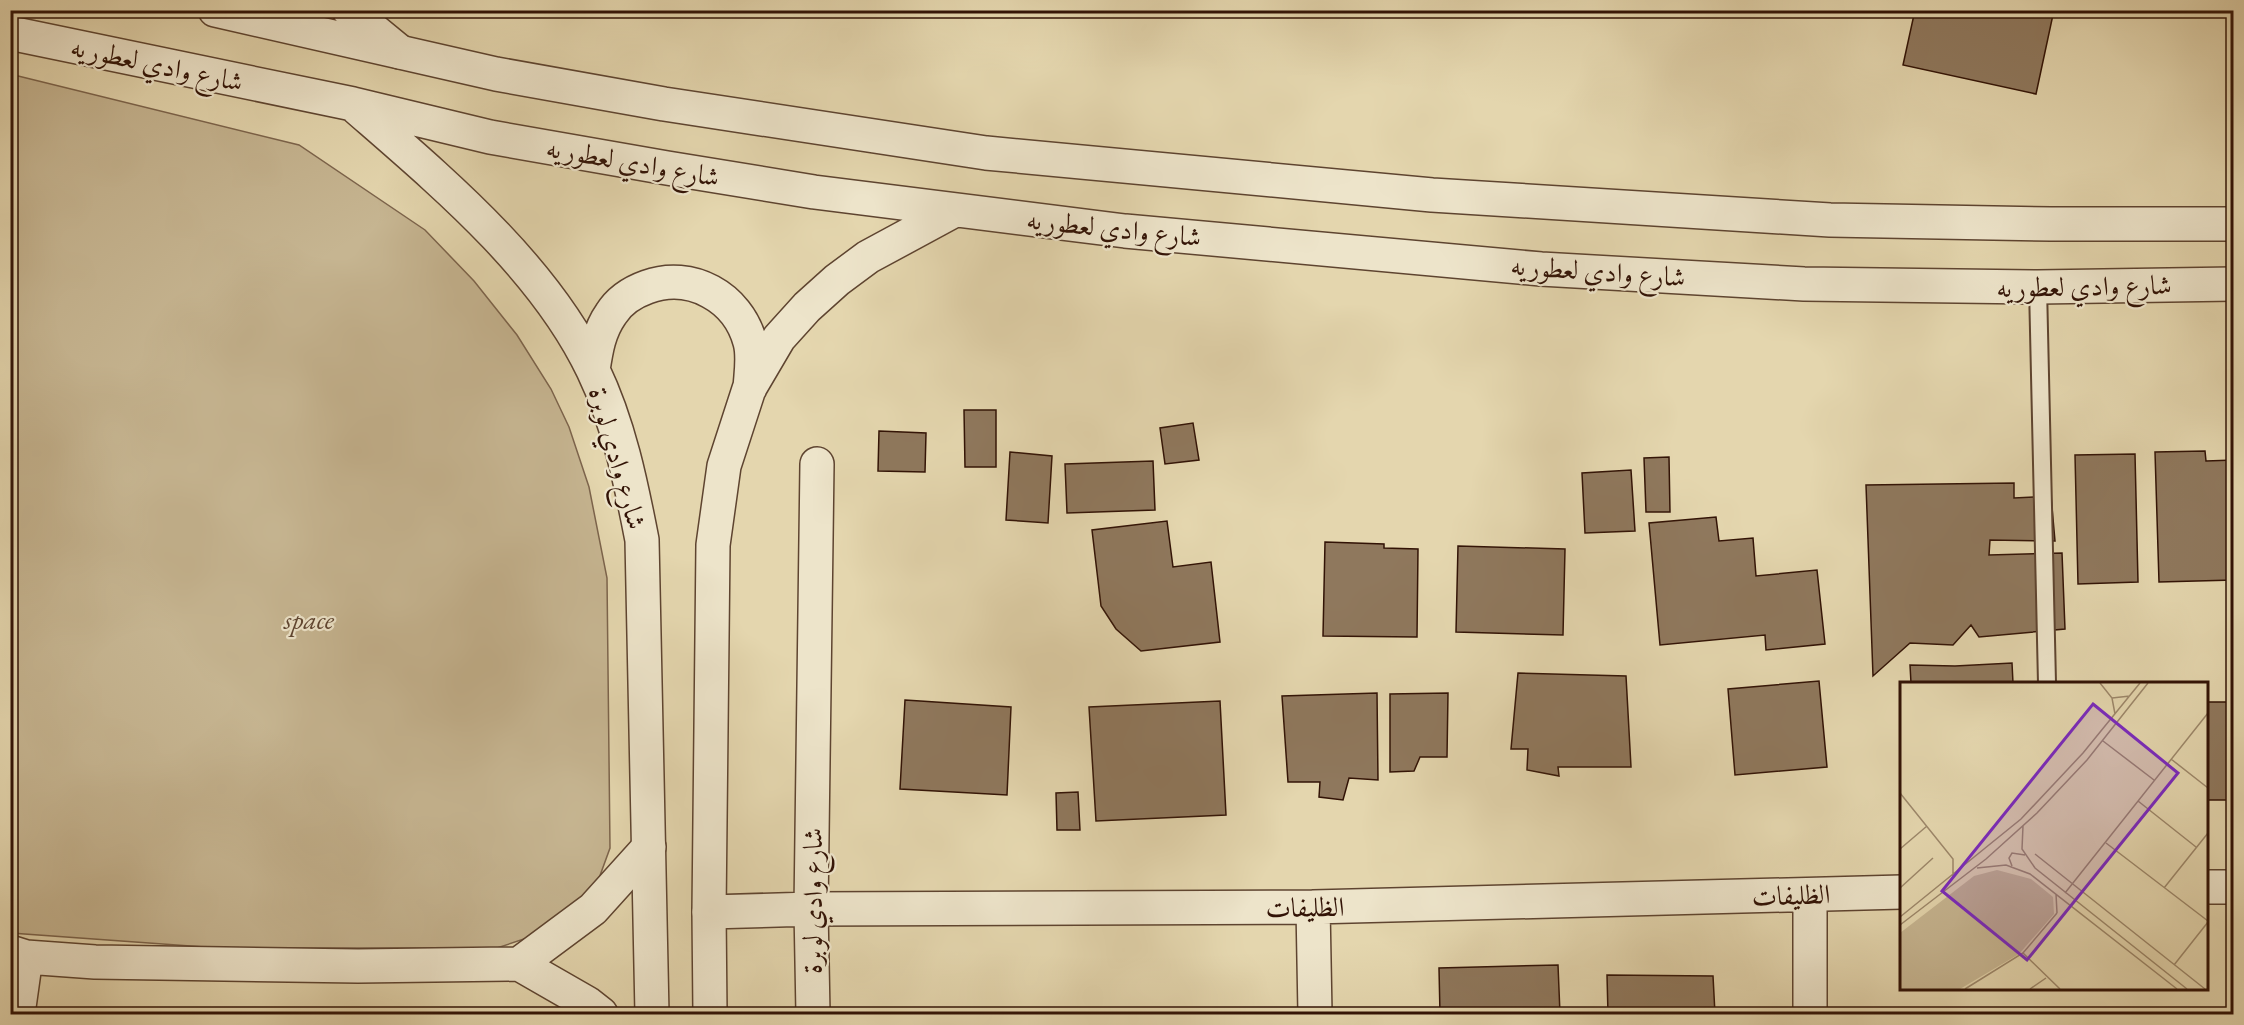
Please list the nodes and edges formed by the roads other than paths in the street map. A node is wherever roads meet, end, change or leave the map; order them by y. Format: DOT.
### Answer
graph roads {
  1 [pos="214,10"];
  2 [pos="349,10"];
  3 [pos="10,33"];
  4 [pos="400,52"];
  5 [pos="353,104"];
  6 [pos="955,210"];
  7 [pos="2234,224"];
  8 [pos="2234,284"];
  9 [pos="2038,287"];
  10 [pos="593,370"];
  11 [pos="749,389"];
  12 [pos="818,464"];
  13 [pos="2047,682"];
  14 [pos="649,847"];
  15 [pos="2208,887"];
  16 [pos="2234,887"];
  17 [pos="1900,892"];
  18 [pos="1810,895"];
  19 [pos="1313,907"];
  20 [pos="811,909"];
  21 [pos="709,912"];
  22 [pos="18,955"];
  23 [pos="519,964"];
  24 [pos="18,1014"];
  25 [pos="601,1014"];
  26 [pos="652,1014"];
  27 [pos="710,1014"];
  28 [pos="813,1014"];
  29 [pos="1315,1014"];
  30 [pos="1810,1014"];
  1 -- 4 [label="street"];
  2 -- 4 [label="street"];
  3 -- 5 [label="street, شارع وادي لعطوريه"];
  4 -- 7 [label="street"];
  5 -- 6 [label="street, شارع وادي لعطوريه"];
  5 -- 10 [label="street, شارع وادي لوبرة"];
  6 -- 9 [label="street, شارع وادي لعطوريه"];
  6 -- 11 [label="street"];
  8 -- 9 [label="street, شارع وادي لعطوريه"];
  9 -- 13 [label="lane"];
  10 -- 11 [label="street"];
  10 -- 14 [label="street, شارع وادي لوبرة"];
  11 -- 21 [label="street"];
  12 -- 20 [label="street, شارع وادي لوبرة"];
  14 -- 23 [label="street"];
  14 -- 26 [label="street, شارع وادي لوبرة"];
  15 -- 16 [label="street"];
  17 -- 18 [label="street, الظليفات"];
  18 -- 19 [label="street, الظليفات"];
  18 -- 30 [label="street"];
  19 -- 20 [label="street, الظليفات"];
  19 -- 29 [label="street"];
  20 -- 21 [label="street, الظليفات"];
  20 -- 28 [label="street, شارع وادي لوبرة"];
  21 -- 27 [label="street"];
  22 -- 23 [label="street"];
  22 -- 24 [label="street"];
  23 -- 25 [label="street"];
}
